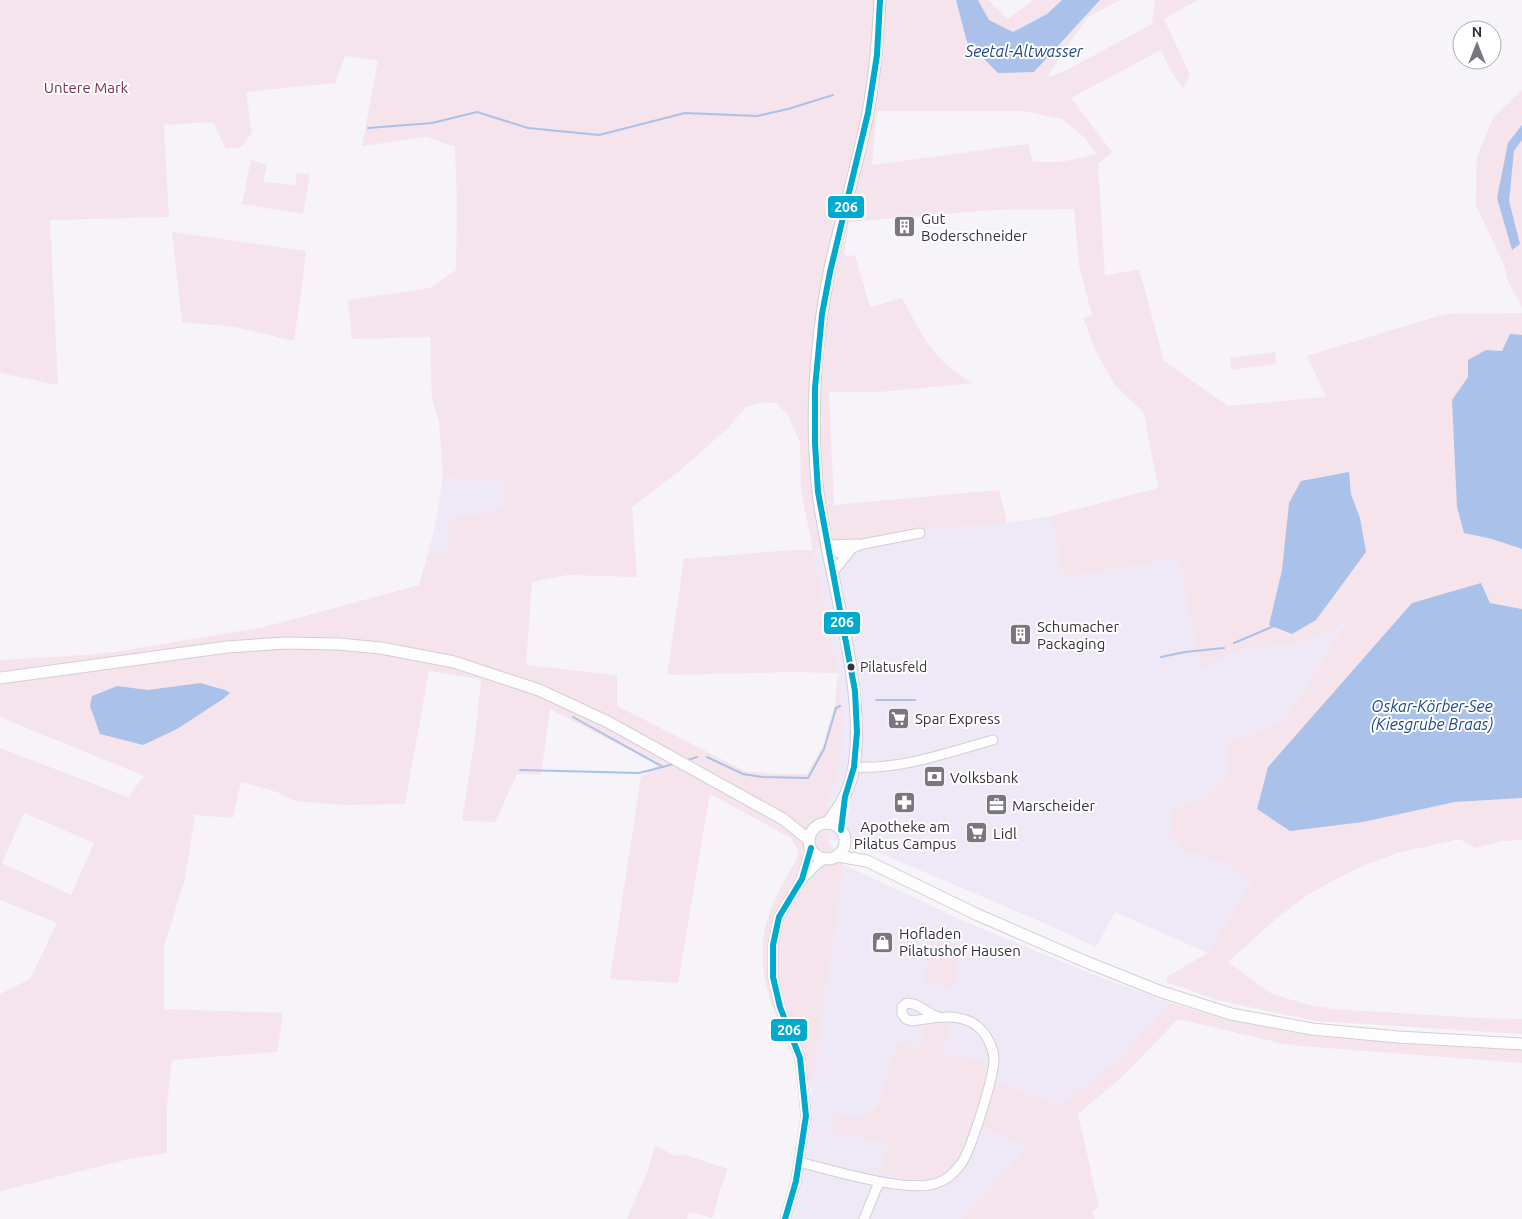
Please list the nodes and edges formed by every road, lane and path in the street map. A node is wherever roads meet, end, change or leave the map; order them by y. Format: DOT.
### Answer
graph roads {
  1 [pos="880,0"];
  2 [pos="920,533"];
  3 [pos="863,544"];
  4 [pos="827,547"];
  5 [pos="852,549"];
  6 [pos="833,572"];
  7 [pos="0,678"];
  8 [pos="993,740"];
  9 [pos="854,767"];
  10 [pos="845,797"];
  11 [pos="783,819"];
  12 [pos="822,825"];
  13 [pos="841,830"];
  14 [pos="845,842"];
  15 [pos="810,844"];
  16 [pos="831,857"];
  17 [pos="867,861"];
  18 [pos="802,879"];
  19 [pos="938,1017"];
  20 [pos="1522,1044"];
  21 [pos="799,1162"];
  22 [pos="879,1182"];
  23 [pos="785,1219"];
  24 [pos="864,1219"];
  1 -- 4 [label="main road"];
  2 -- 3 [label="street"];
  3 -- 4 [label="street"];
  3 -- 5 [label="street"];
  4 -- 5 [label="street"];
  4 -- 6 [label="main road"];
  5 -- 6 [label="street"];
  6 -- 9 [label="main road"];
  7 -- 11 [label="main road"];
  8 -- 9 [label="street"];
  9 -- 10 [label="main road"];
  10 -- 12 [label="main road"];
  10 -- 13 [label="main road"];
  11 -- 12 [label="main road"];
  11 -- 15 [label="main road"];
  12 -- 13 [label="main road"];
  12 -- 15 [label="main road"];
  13 -- 14 [label="main road"];
  14 -- 16 [label="main road"];
  14 -- 17 [label="main road"];
  15 -- 16 [label="main road"];
  15 -- 18 [label="street"];
  16 -- 17 [label="main road"];
  16 -- 18 [label="street"];
  17 -- 20 [label="main road"];
  18 -- 21 [label="street"];
  19 -- 22 [label="street"];
  21 -- 22 [label="street"];
  21 -- 23 [label="street"];
  22 -- 24 [label="street"];
}
